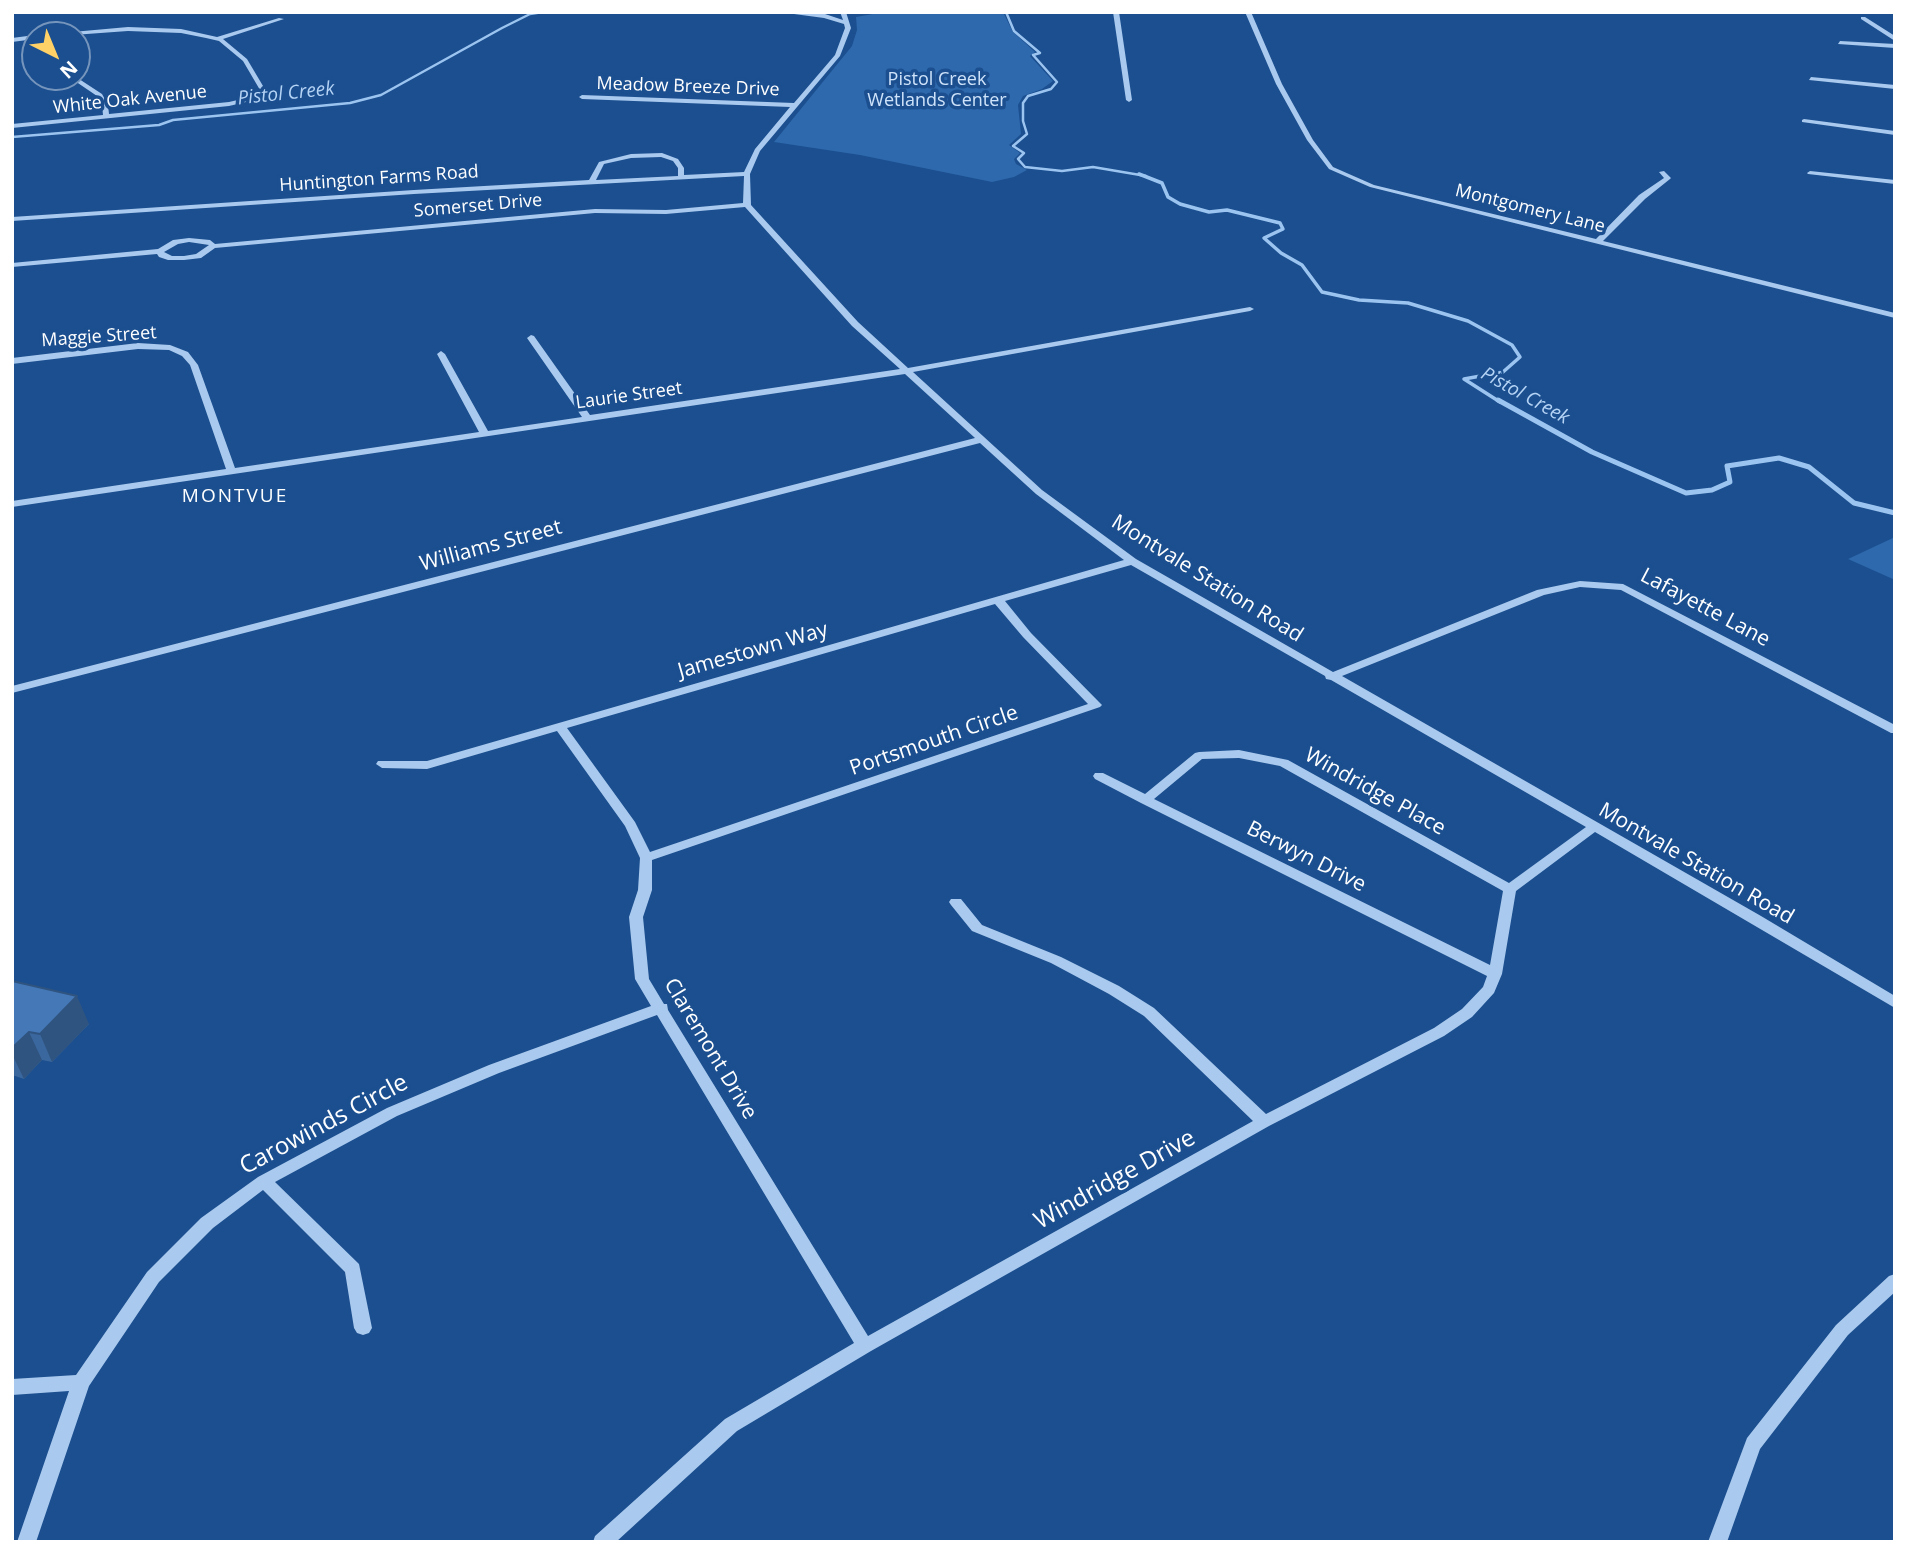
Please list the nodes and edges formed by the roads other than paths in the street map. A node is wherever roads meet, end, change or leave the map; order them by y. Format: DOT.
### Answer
graph roads {
  1 [pos="782,12"];
  2 [pos="818,12"];
  3 [pos="1116,12"];
  4 [pos="1248,12"];
  5 [pos="845,16"];
  6 [pos="1863,18"];
  7 [pos="281,19"];
  8 [pos="91,31"];
  9 [pos="216,39"];
  10 [pos="1895,39"];
  11 [pos="1840,43"];
  12 [pos="1895,46"];
  13 [pos="1811,79"];
  14 [pos="1895,87"];
  15 [pos="91,89"];
  16 [pos="582,97"];
  17 [pos="1129,100"];
  18 [pos="793,105"];
  19 [pos="106,116"];
  20 [pos="1804,121"];
  21 [pos="12,126"];
  22 [pos="1895,133"];
  23 [pos="1662,172"];
  24 [pos="1810,173"];
  25 [pos="747,174"];
  26 [pos="681,177"];
  27 [pos="592,182"];
  28 [pos="1895,182"];
  29 [pos="747,205"];
  30 [pos="12,219"];
  31 [pos="1598,242"];
  32 [pos="213,246"];
  33 [pos="160,251"];
  34 [pos="12,265"];
  35 [pos="1250,309"];
  36 [pos="1895,316"];
  37 [pos="531,338"];
  38 [pos="442,354"];
  39 [pos="12,361"];
  40 [pos="907,371"];
  41 [pos="587,418"];
  42 [pos="485,434"];
  43 [pos="979,439"];
  44 [pos="232,472"];
  45 [pos="12,504"];
  46 [pos="1132,561"];
  47 [pos="997,599"];
  48 [pos="1330,677"];
  49 [pos="12,690"];
  50 [pos="560,727"];
  51 [pos="1895,730"];
  52 [pos="382,764"];
  53 [pos="1099,776"];
  54 [pos="1145,800"];
  55 [pos="1594,827"];
  56 [pos="646,858"];
  57 [pos="1510,889"];
  58 [pos="956,902"];
  59 [pos="1495,974"];
  60 [pos="1895,1003"];
  61 [pos="662,1009"];
  62 [pos="1264,1122"];
  63 [pos="264,1181"];
  64 [pos="1895,1281"];
  65 [pos="363,1328"];
  66 [pos="864,1346"];
  67 [pos="82,1383"];
  68 [pos="12,1387"];
  69 [pos="26,1542"];
  70 [pos="602,1542"];
  71 [pos="1717,1542"];
  1 -- 5 [label="street"];
  2 -- 5 [label="street"];
  3 -- 17 [label="street"];
  4 -- 31 [label="street, Montgomery Lane"];
  5 -- 18 [label="street"];
  6 -- 10 [label="street"];
  7 -- 9 [label="street"];
  8 -- 9 [label="street, White Oak Avenue"];
  9 -- 19 [label="street, White Oak Avenue"];
  11 -- 12 [label="street"];
  13 -- 14 [label="street"];
  15 -- 19 [label="street"];
  16 -- 18 [label="street, Meadow Breeze Drive"];
  18 -- 25 [label="street"];
  19 -- 21 [label="street, White Oak Avenue"];
  20 -- 22 [label="street"];
  23 -- 31 [label="street"];
  24 -- 28 [label="street"];
  25 -- 26 [label="street, Huntington Farms Road"];
  25 -- 29 [label="street"];
  26 -- 27 [label="street, Huntington Farms Road"];
  26 -- 27 [label="street"];
  27 -- 30 [label="street, Huntington Farms Road"];
  29 -- 32 [label="street, Somerset Drive"];
  29 -- 40 [label="street, Montvale Station Road"];
  31 -- 36 [label="street, Montgomery Lane"];
  32 -- 33 [label="street, Somerset Drive"];
  32 -- 33 [label="street, Somerset Drive"];
  33 -- 34 [label="street, Somerset Drive"];
  35 -- 40 [label="street, Laurie Street"];
  37 -- 41 [label="street"];
  38 -- 42 [label="street"];
  39 -- 44 [label="street, Maggie Street"];
  40 -- 41 [label="street, Laurie Street"];
  40 -- 43 [label="street, Montvale Station Road"];
  41 -- 42 [label="street, Laurie Street"];
  42 -- 44 [label="street, Laurie Street"];
  43 -- 46 [label="street, Montvale Station Road"];
  43 -- 49 [label="street, Williams Street"];
  44 -- 45 [label="street, Laurie Street"];
  46 -- 47 [label="street, Jamestown Way"];
  46 -- 48 [label="street, Montvale Station Road"];
  47 -- 50 [label="street, Jamestown Way"];
  47 -- 56 [label="street, Portsmouth Circle"];
  48 -- 51 [label="street, Lafayette Lane"];
  48 -- 55 [label="street, Montvale Station Road"];
  50 -- 52 [label="street, Jamestown Way"];
  50 -- 56 [label="street, Claremont Drive"];
  53 -- 54 [label="street, Berwyn Drive"];
  54 -- 57 [label="street, Windridge Place"];
  54 -- 59 [label="street, Berwyn Drive"];
  55 -- 57 [label="street"];
  55 -- 60 [label="street, Montvale Station Road"];
  56 -- 61 [label="street, Claremont Drive"];
  57 -- 59 [label="street, Windridge Drive"];
  58 -- 62 [label="street"];
  59 -- 62 [label="street, Windridge Drive"];
  61 -- 63 [label="street, Carowinds Circle"];
  61 -- 66 [label="street, Claremont Drive"];
  62 -- 66 [label="street, Windridge Drive"];
  63 -- 65 [label="street"];
  63 -- 67 [label="street, Carowinds Circle"];
  64 -- 71 [label="street"];
  66 -- 70 [label="street, Windridge Drive"];
  67 -- 68 [label="street"];
  67 -- 69 [label="street, Carowinds Circle"];
}
